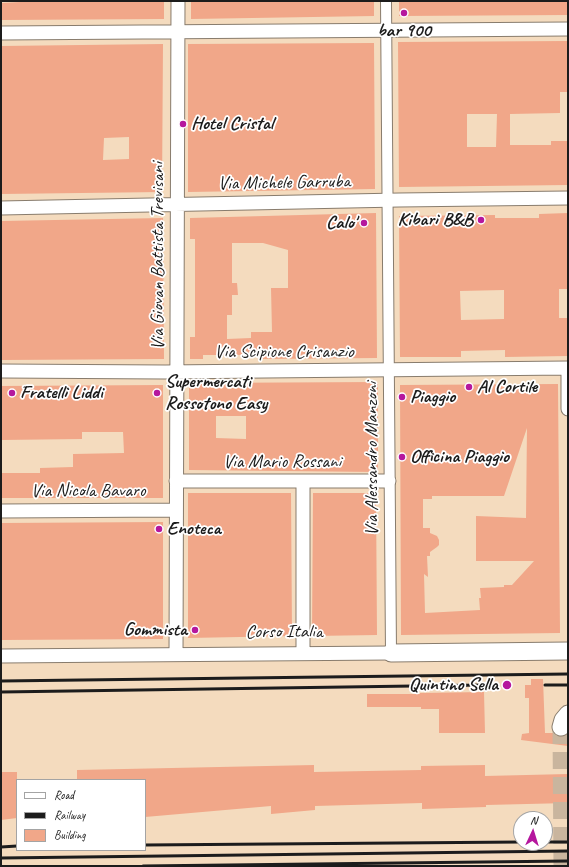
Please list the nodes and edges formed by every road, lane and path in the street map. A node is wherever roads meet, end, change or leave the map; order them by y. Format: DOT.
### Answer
graph roads {
  1 [pos="178,1"];
  2 [pos="386,1"];
  3 [pos="568,29"];
  4 [pos="386,30"];
  5 [pos="178,32"];
  6 [pos="1,33"];
  7 [pos="568,198"];
  8 [pos="388,200"];
  9 [pos="176,204"];
  10 [pos="1,208"];
  11 [pos="568,368"];
  12 [pos="389,370"];
  13 [pos="1,371"];
  14 [pos="176,371"];
  15 [pos="568,409"];
  16 [pos="176,481"];
  17 [pos="303,481"];
  18 [pos="389,481"];
  19 [pos="176,510"];
  20 [pos="1,511"];
  21 [pos="568,651"];
  22 [pos="303,653"];
  23 [pos="391,653"];
  24 [pos="176,654"];
  25 [pos="1,656"];
  1 -- 5 [label="street, Via Giovan Battista Trevisani"];
  2 -- 4 [label="street, Via Alessandro Manzoni"];
  3 -- 4 [label="street"];
  4 -- 5 [label="street"];
  4 -- 8 [label="street, Via Alessandro Manzoni"];
  5 -- 6 [label="street"];
  5 -- 9 [label="street, Via Giovan Battista Trevisani"];
  7 -- 8 [label="street, Via Michele Garruba"];
  8 -- 9 [label="street, Via Michele Garruba"];
  8 -- 12 [label="street, Via Alessandro Manzoni"];
  9 -- 10 [label="street, Via Michele Garruba"];
  9 -- 14 [label="street, Via Giovan Battista Trevisani"];
  11 -- 12 [label="street, Via Scipione Crisanzio"];
  11 -- 15 [label="street"];
  12 -- 14 [label="street, Via Scipione Crisanzio"];
  12 -- 18 [label="street, Via Alessandro Manzoni"];
  13 -- 14 [label="street, Via Scipione Crisanzio"];
  14 -- 16 [label="street, Via Giovan Battista Trevisani"];
  16 -- 17 [label="street, Via Mario Rossani"];
  16 -- 19 [label="street, Via Giovan Battista Trevisani"];
  17 -- 18 [label="street, Via Mario Rossani"];
  17 -- 22 [label="street"];
  18 -- 23 [label="street, Via Alessandro Manzoni"];
  19 -- 20 [label="street, Via Nicola Bavaro"];
  19 -- 24 [label="street, Via Giovan Battista Trevisani"];
  21 -- 23 [label="street, Corso Italia"];
  22 -- 23 [label="street, Corso Italia"];
  22 -- 24 [label="street, Corso Italia"];
  24 -- 25 [label="street, Corso Italia"];
}
